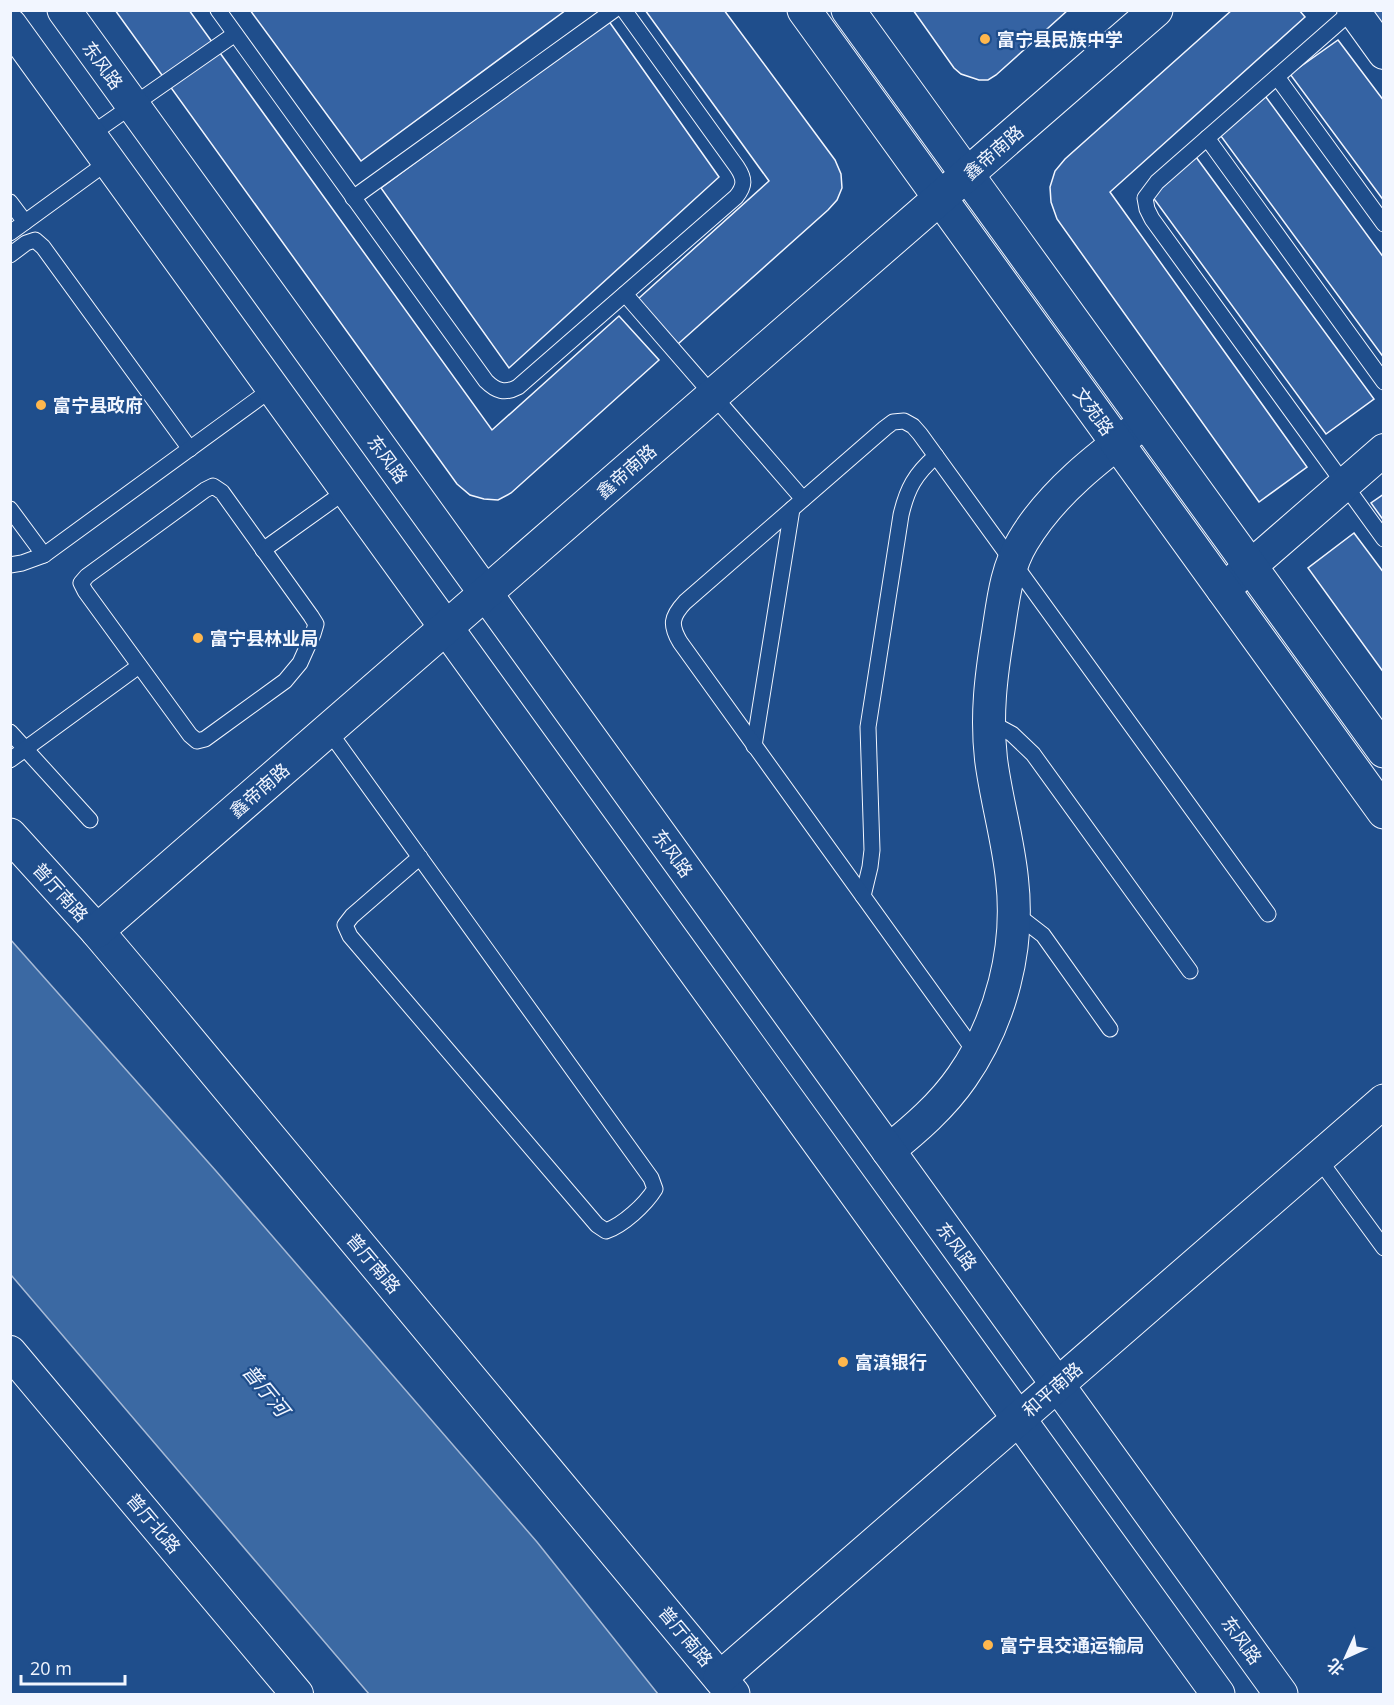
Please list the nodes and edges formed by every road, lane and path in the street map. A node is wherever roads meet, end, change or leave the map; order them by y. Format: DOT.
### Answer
graph roads {
  1 [pos="64,10"];
  2 [pos="218,10"];
  3 [pos="614,10"];
  4 [pos="624,10"];
  5 [pos="804,10"];
  6 [pos="848,10"];
  7 [pos="1156,10"];
  8 [pos="1353,11"];
  9 [pos="10,25"];
  10 [pos="235,34"];
  11 [pos="1383,52"];
  12 [pos="1277,77"];
  13 [pos="132,105"];
  14 [pos="90,135"];
  15 [pos="1207,138"];
  16 [pos="109,161"];
  17 [pos="967,175"];
  18 [pos="353,198"];
  19 [pos="940,198"];
  20 [pos="10,202"];
  21 [pos="25,222"];
  22 [pos="1383,224"];
  23 [pos="10,233"];
  24 [pos="10,255"];
  25 [pos="625,294"];
  26 [pos="1383,382"];
  27 [pos="273,388"];
  28 [pos="713,395"];
  29 [pos="1146,422"];
  30 [pos="1117,443"];
  31 [pos="190,449"];
  32 [pos="1383,450"];
  33 [pos="936,456"];
  34 [pos="1344,484"];
  35 [pos="347,490"];
  36 [pos="797,504"];
  37 [pos="10,509"];
  38 [pos="1383,539"];
  39 [pos="263,550"];
  40 [pos="44,555"];
  41 [pos="1012,562"];
  42 [pos="10,565"];
  43 [pos="1250,566"];
  44 [pos="1223,590"];
  45 [pos="485,593"];
  46 [pos="447,627"];
  47 [pos="139,666"];
  48 [pos="988,721"];
  49 [pos="328,730"];
  50 [pos="10,732"];
  51 [pos="754,746"];
  52 [pos="26,749"];
  53 [pos="1383,751"];
  54 [pos="10,760"];
  55 [pos="1383,812"];
  56 [pos="90,820"];
  57 [pos="10,835"];
  58 [pos="420,857"];
  59 [pos="863,896"];
  60 [pos="1268,914"];
  61 [pos="1014,916"];
  62 [pos="97,931"];
  63 [pos="1190,971"];
  64 [pos="1110,1029"];
  65 [pos="976,1053"];
  66 [pos="1383,1101"];
  67 [pos="888,1151"];
  68 [pos="1318,1158"];
  69 [pos="1383,1248"];
  70 [pos="10,1352"];
  71 [pos="1057,1384"];
  72 [pos="1018,1418"];
  73 [pos="727,1686"];
  74 [pos="297,1695"];
  75 [pos="1218,1695"];
  76 [pos="1281,1695"];
  1 -- 13 [label="street, 东风路"];
  2 -- 10 [label="lane"];
  3 -- 18 [label="lane"];
  4 -- 25 [label="lane"];
  5 -- 19 [label="street, 文苑路"];
  6 -- 17 [label="street, 文苑路"];
  7 -- 17 [label="street, 鑫帝南路"];
  8 -- 11 [label="street"];
  8 -- 12 [label="lane"];
  9 -- 14 [label="street"];
  10 -- 13 [label="lane"];
  10 -- 18 [label="lane"];
  12 -- 15 [label="lane"];
  12 -- 22 [label="lane"];
  13 -- 14 [label="lane"];
  13 -- 45 [label="street, 东风路"];
  14 -- 16 [label="street"];
  15 -- 26 [label="lane"];
  15 -- 34 [label="lane"];
  16 -- 21 [label="lane"];
  16 -- 27 [label="street"];
  17 -- 19 [label="street, 鑫帝南路"];
  17 -- 29 [label="street, 文苑路"];
  18 -- 25 [label="lane"];
  19 -- 28 [label="street, 鑫帝南路"];
  19 -- 30 [label="street, 文苑路"];
  20 -- 21 [label="lane"];
  21 -- 23 [label="lane"];
  24 -- 31 [label="lane"];
  25 -- 28 [label="lane"];
  27 -- 31 [label="lane"];
  27 -- 35 [label="street"];
  28 -- 36 [label="lane"];
  28 -- 45 [label="street, 鑫帝南路"];
  29 -- 30 [label="street"];
  29 -- 43 [label="street, 文苑路"];
  30 -- 41 [label="street"];
  30 -- 44 [label="street, 文苑路"];
  31 -- 40 [label="lane"];
  32 -- 34 [label="street"];
  33 -- 36 [label="lane"];
  33 -- 41 [label="lane"];
  33 -- 59 [label="lane"];
  34 -- 38 [label="lane"];
  34 -- 43 [label="street"];
  35 -- 39 [label="lane"];
  35 -- 46 [label="street"];
  36 -- 51 [label="lane"];
  36 -- 51 [label="lane"];
  37 -- 40 [label="lane"];
  39 -- 47 [label="lane"];
  39 -- 47 [label="lane"];
  40 -- 42 [label="lane"];
  41 -- 48 [label="street"];
  41 -- 60 [label="lane"];
  43 -- 44 [label="street"];
  43 -- 53 [label="street, 文苑路"];
  44 -- 55 [label="street, 文苑路"];
  45 -- 46 [label="street, 鑫帝南路"];
  45 -- 67 [label="street, 东风路"];
  46 -- 49 [label="street, 鑫帝南路"];
  46 -- 72 [label="street"];
  47 -- 52 [label="lane"];
  48 -- 61 [label="street"];
  48 -- 63 [label="lane"];
  49 -- 58 [label="lane"];
  49 -- 62 [label="street, 鑫帝南路"];
  50 -- 52 [label="lane"];
  51 -- 59 [label="lane"];
  52 -- 54 [label="lane"];
  52 -- 56 [label="lane"];
  57 -- 62 [label="street, 普厅南路"];
  58 -- 58 [label="lane"];
  59 -- 65 [label="lane"];
  61 -- 64 [label="lane"];
  61 -- 65 [label="street"];
  62 -- 73 [label="street, 普厅南路"];
  65 -- 67 [label="street"];
  66 -- 68 [label="street, 和平南路"];
  67 -- 71 [label="street, 东风路"];
  68 -- 69 [label="lane"];
  68 -- 71 [label="street, 和平南路"];
  70 -- 74 [label="street, 普厅北路"];
  71 -- 72 [label="street, 和平南路"];
  71 -- 76 [label="street, 东风路"];
  72 -- 73 [label="street, 和平南路"];
  72 -- 75 [label="street"];
}
